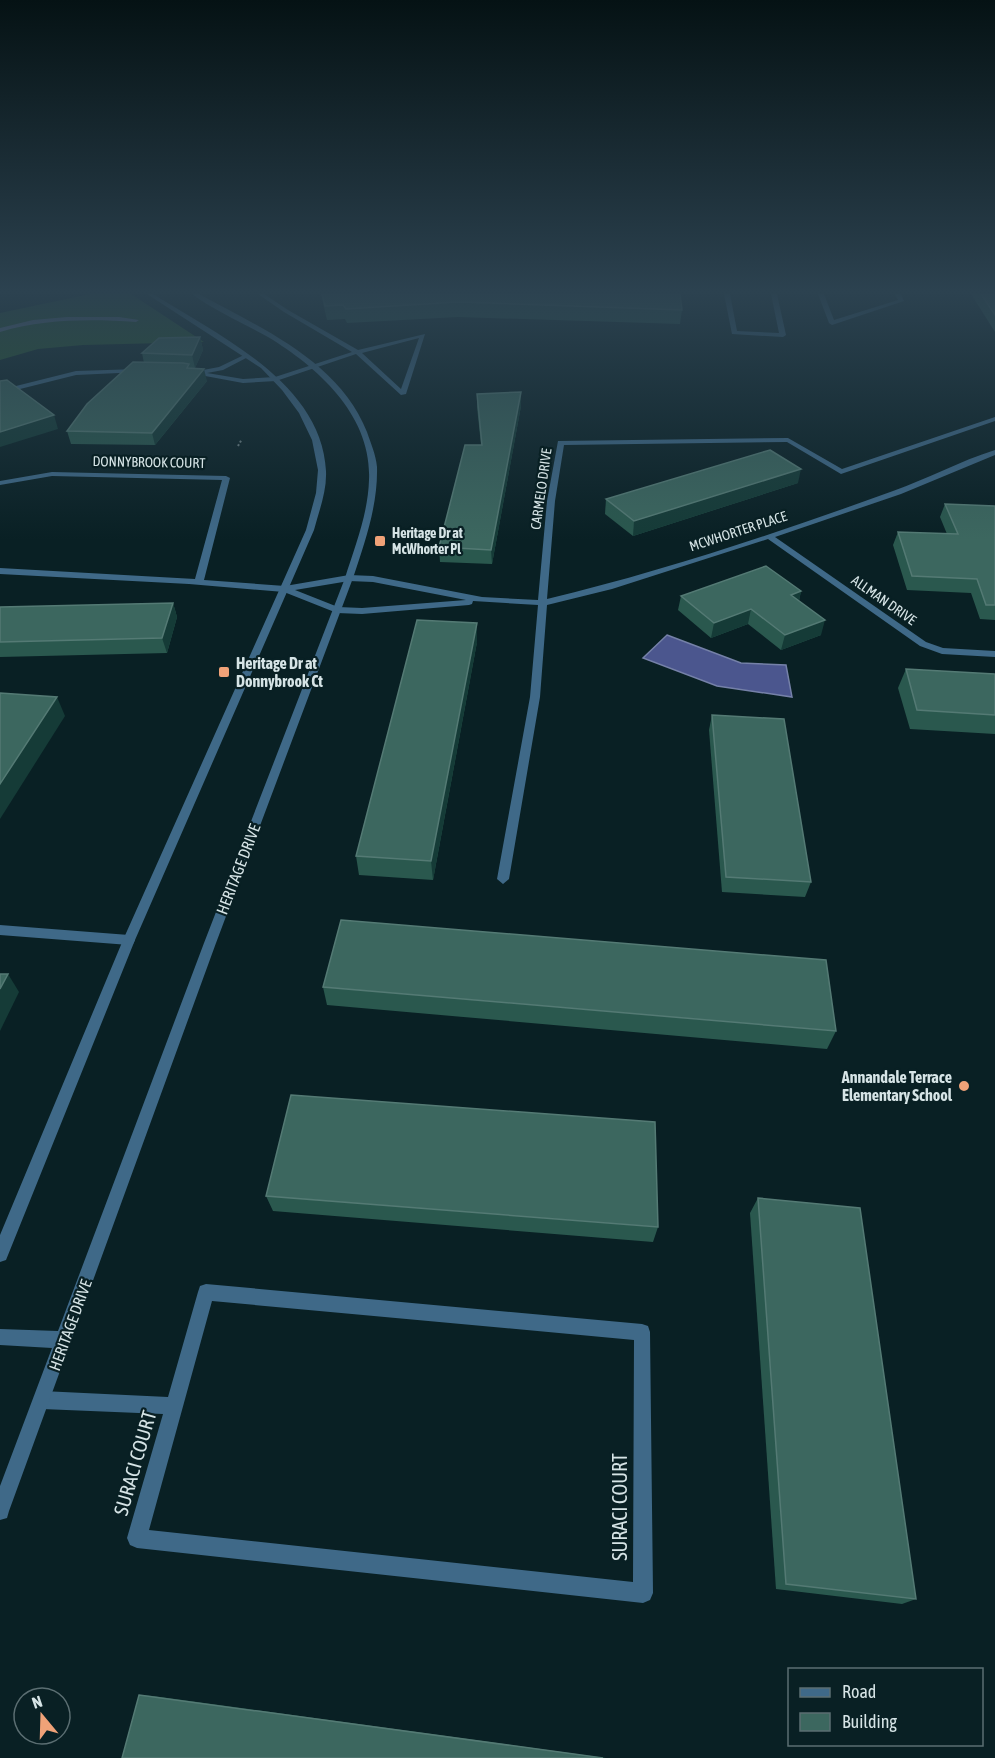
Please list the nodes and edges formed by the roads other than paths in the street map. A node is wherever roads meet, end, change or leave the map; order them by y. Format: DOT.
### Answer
graph roads {
  1 [pos="64,376"];
  2 [pos="215,376"];
  3 [pos="272,376"];
  4 [pos="286,376"];
  5 [pos="326,376"];
  6 [pos="383,376"];
  7 [pos="409,376"];
  8 [pos="276,379"];
  9 [pos="0,392"];
  10 [pos="995,419"];
  11 [pos="995,452"];
  12 [pos="0,483"];
  13 [pos="769,536"];
  14 [pos="0,571"];
  15 [pos="349,578"];
  16 [pos="199,582"];
  17 [pos="285,590"];
  18 [pos="482,600"];
  19 [pos="543,603"];
  20 [pos="337,610"];
  21 [pos="995,654"];
  22 [pos="503,879"];
  23 [pos="0,930"];
  24 [pos="129,940"];
  25 [pos="0,1254"];
  26 [pos="0,1337"];
  27 [pos="64,1340"];
  28 [pos="42,1400"];
  29 [pos="174,1406"];
  30 [pos="0,1511"];
  1 -- 9 [label="street"];
  2 -- 8 [label="street"];
  3 -- 8 [label="street"];
  4 -- 8 [label="street"];
  5 -- 15 [label="street, HERITAGE DRIVE"];
  6 -- 7 [label="street"];
  8 -- 17 [label="street"];
  10 -- 19 [label="street, CARMELO DRIVE"];
  11 -- 13 [label="street, MCWHORTER PLACE"];
  12 -- 16 [label="street, DONNYBROOK COURT"];
  13 -- 19 [label="street, MCWHORTER PLACE"];
  13 -- 21 [label="street, ALLMAN DRIVE"];
  14 -- 16 [label="street"];
  15 -- 17 [label="street, MCWHORTER PLACE"];
  15 -- 18 [label="street, MCWHORTER PLACE"];
  15 -- 20 [label="street, HERITAGE DRIVE"];
  16 -- 17 [label="street"];
  17 -- 20 [label="street, MCWHORTER PLACE"];
  17 -- 24 [label="street"];
  18 -- 19 [label="street, MCWHORTER PLACE"];
  18 -- 20 [label="street, MCWHORTER PLACE"];
  19 -- 22 [label="street, CARMELO DRIVE"];
  20 -- 27 [label="street, HERITAGE DRIVE"];
  23 -- 24 [label="street"];
  24 -- 25 [label="street"];
  26 -- 27 [label="street"];
  27 -- 28 [label="street, HERITAGE DRIVE"];
  28 -- 29 [label="street, SURACI COURT"];
  28 -- 30 [label="street, HERITAGE DRIVE"];
  29 -- 29 [label="street, SURACI COURT"];
}
